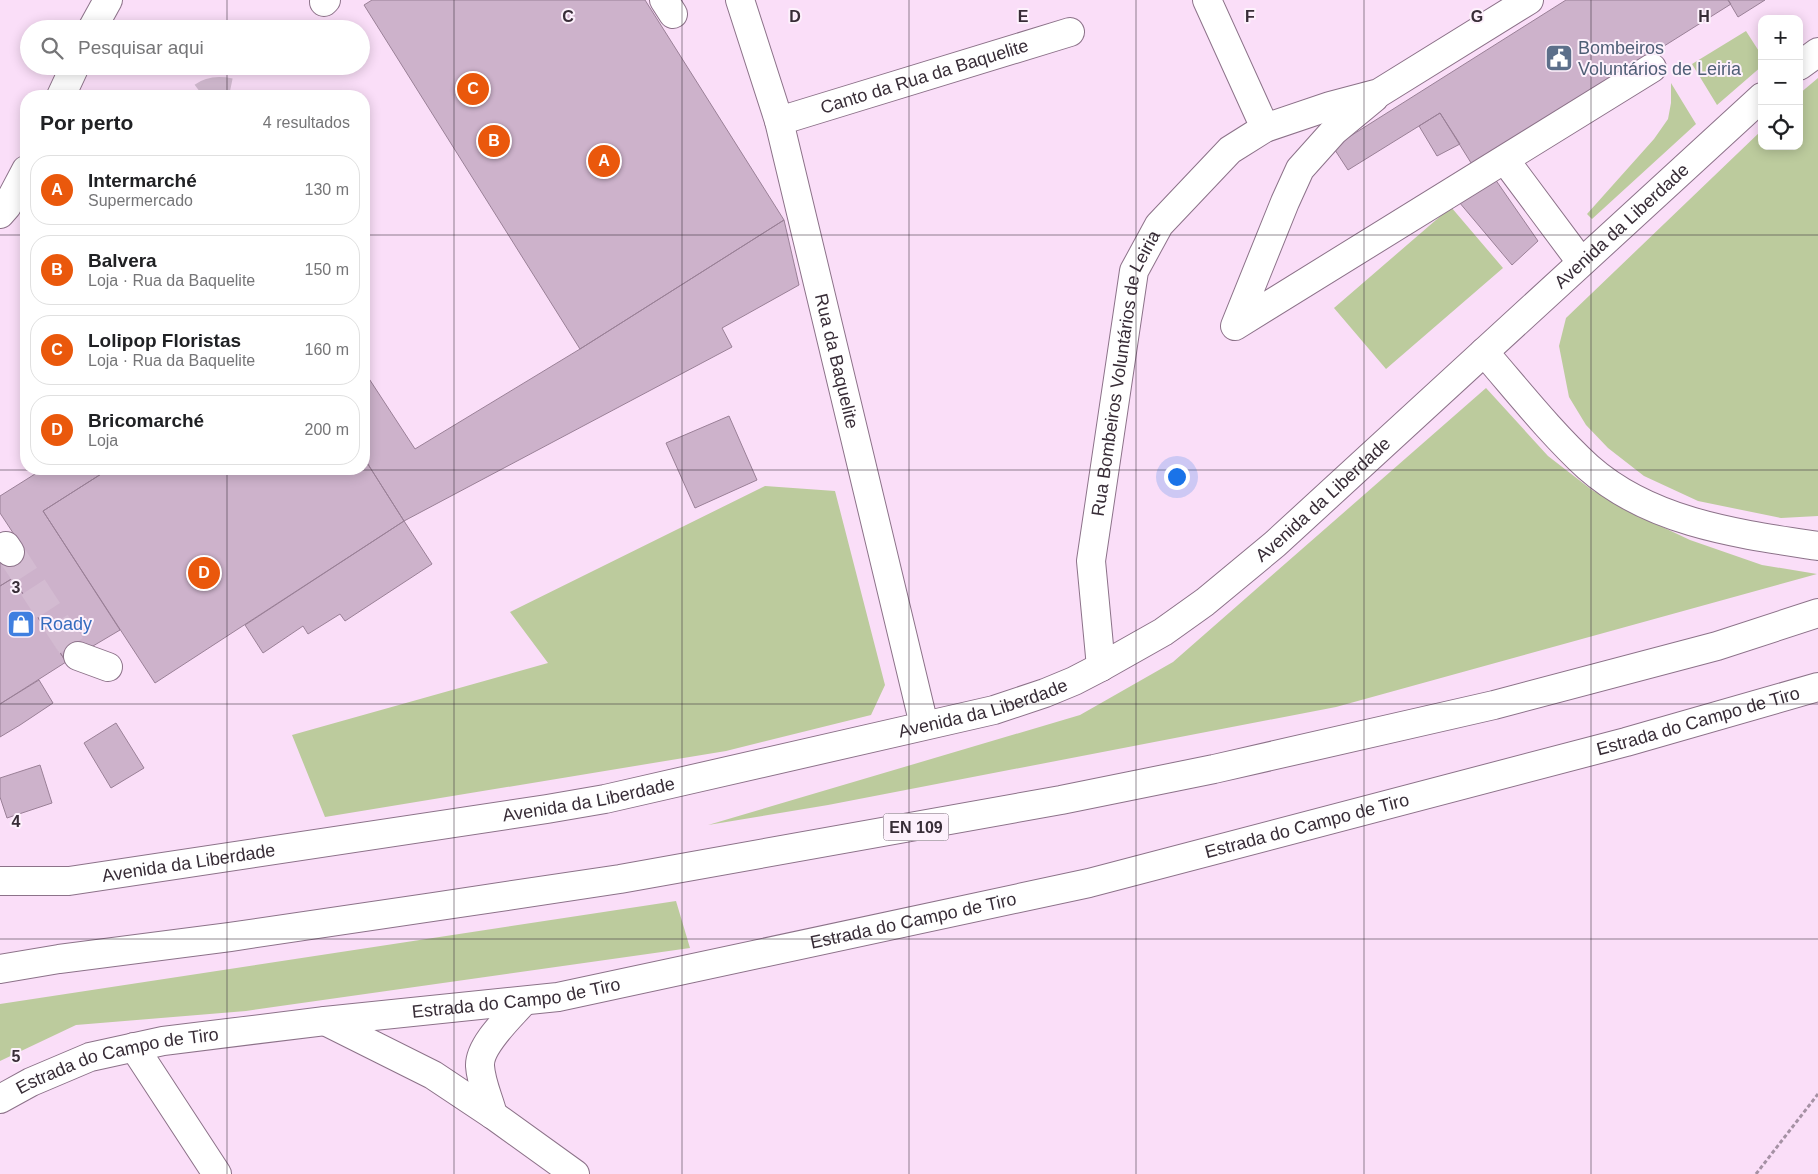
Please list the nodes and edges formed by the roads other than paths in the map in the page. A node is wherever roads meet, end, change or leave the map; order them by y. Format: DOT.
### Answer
graph roads {
  1 [pos="108,0"];
  2 [pos="740,0"];
  3 [pos="1207,0"];
  4 [pos="1529,0"];
  5 [pos="97,20"];
  6 [pos="1070,32"];
  7 [pos="1818,52"];
  8 [pos="1803,63"];
  9 [pos="1652,68"];
  10 [pos="71,75"];
  11 [pos="64,90"];
  12 [pos="1379,93"];
  13 [pos="1758,101"];
  14 [pos="779,121"];
  15 [pos="1265,128"];
  16 [pos="1506,160"];
  17 [pos="20,181"];
  18 [pos="0,214"];
  19 [pos="1581,262"];
  20 [pos="1484,352"];
  21 [pos="1818,546"];
  22 [pos="1818,613"];
  23 [pos="78,656"];
  24 [pos="108,667"];
  25 [pos="1101,667"];
  26 [pos="1818,686"];
  27 [pos="924,725"];
  28 [pos="0,881"];
  29 [pos="0,969"];
  30 [pos="524,1002"];
  31 [pos="325,1021"];
  32 [pos="134,1047"];
  33 [pos="0,1099"];
  34 [pos="494,1115"];
  35 [pos="217,1174"];
  36 [pos="575,1174"];
  1 -- 5 [label="street"];
  2 -- 14 [label="street, Rua da Baquelite"];
  3 -- 15 [label="street"];
  4 -- 12 [label="street"];
  6 -- 14 [label="street, Canto da Rua da Baquelite"];
  7 -- 8 [label="street"];
  9 -- 16 [label="street"];
  10 -- 11 [label="street"];
  12 -- 15 [label="street, Rua Bombeiros Voluntários de Leiria"];
  12 -- 16 [label="street"];
  13 -- 19 [label="street, Avenida da Liberdade"];
  14 -- 27 [label="street, Rua da Baquelite"];
  15 -- 25 [label="street, Rua Bombeiros Voluntários de Leiria"];
  16 -- 19 [label="street"];
  17 -- 18 [label="street"];
  19 -- 20 [label="street, Avenida da Liberdade"];
  20 -- 21 [label="street"];
  20 -- 25 [label="street, Avenida da Liberdade"];
  22 -- 29 [label="street, EN 109"];
  23 -- 24 [label="street"];
  25 -- 27 [label="street, Avenida da Liberdade"];
  26 -- 30 [label="street, Estrada do Campo de Tiro"];
  27 -- 28 [label="street, Avenida da Liberdade"];
  30 -- 31 [label="street, Estrada do Campo de Tiro"];
  30 -- 34 [label="street"];
  31 -- 32 [label="street, Estrada do Campo de Tiro"];
  31 -- 34 [label="street"];
  32 -- 33 [label="street, Estrada do Campo de Tiro"];
  32 -- 35 [label="street"];
  34 -- 36 [label="street"];
}
